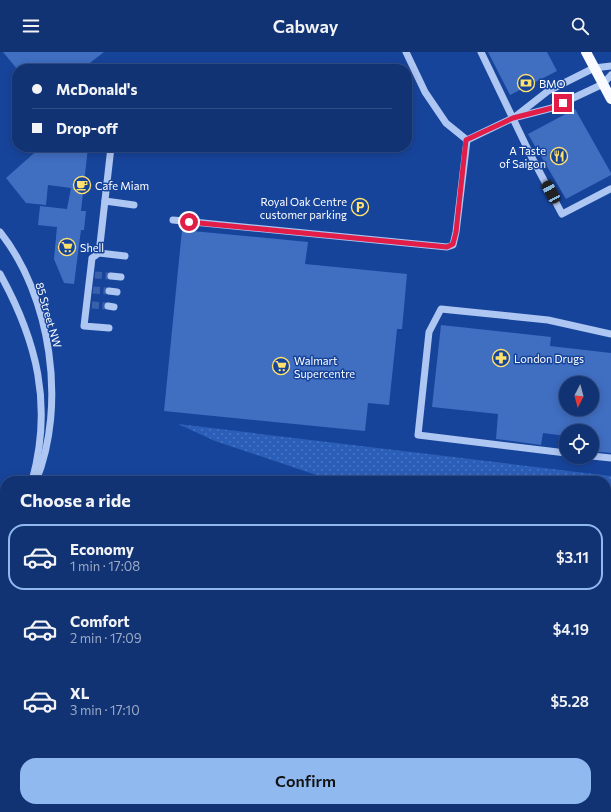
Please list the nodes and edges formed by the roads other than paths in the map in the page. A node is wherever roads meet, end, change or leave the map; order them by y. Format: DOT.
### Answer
graph roads {
  1 [pos="406,52"];
  2 [pos="480,52"];
  3 [pos="586,52"];
  4 [pos="611,66"];
  5 [pos="594,68"];
  6 [pos="611,75"];
  7 [pos="603,84"];
  8 [pos="611,99"];
  9 [pos="513,118"];
  10 [pos="466,140"];
  11 [pos="110,152"];
  12 [pos="610,189"];
  13 [pos="105,201"];
  14 [pos="134,205"];
  15 [pos="173,220"];
  16 [pos="0,232"];
  17 [pos="99,253"];
  18 [pos="125,256"];
  19 [pos="0,274"];
  20 [pos="111,276"];
  21 [pos="121,278"];
  22 [pos="110,291"];
  23 [pos="117,292"];
  24 [pos="109,328"];
  25 [pos="611,334"];
  26 [pos="559,452"];
  27 [pos="599,457"];
  28 [pos="611,458"];
  29 [pos="33,476"];
  30 [pos="38,476"];
  1 -- 10 [label="street"];
  2 -- 9 [label="street"];
  3 -- 5 [label="main road"];
  4 -- 5 [label="street"];
  5 -- 7 [label="main road"];
  5 -- 9 [label="street"];
  6 -- 7 [label="street"];
  7 -- 8 [label="main road"];
  7 -- 9 [label="street"];
  9 -- 10 [label="street"];
  9 -- 12 [label="street"];
  10 -- 15 [label="street"];
  11 -- 13 [label="street"];
  13 -- 14 [label="street"];
  13 -- 17 [label="street"];
  16 -- 30 [label="street, 85 Street NW"];
  17 -- 18 [label="street"];
  17 -- 24 [label="street"];
  19 -- 29 [label="street"];
  20 -- 21 [label="street"];
  22 -- 23 [label="street"];
  25 -- 26 [label="street"];
  27 -- 28 [label="street"];
}
